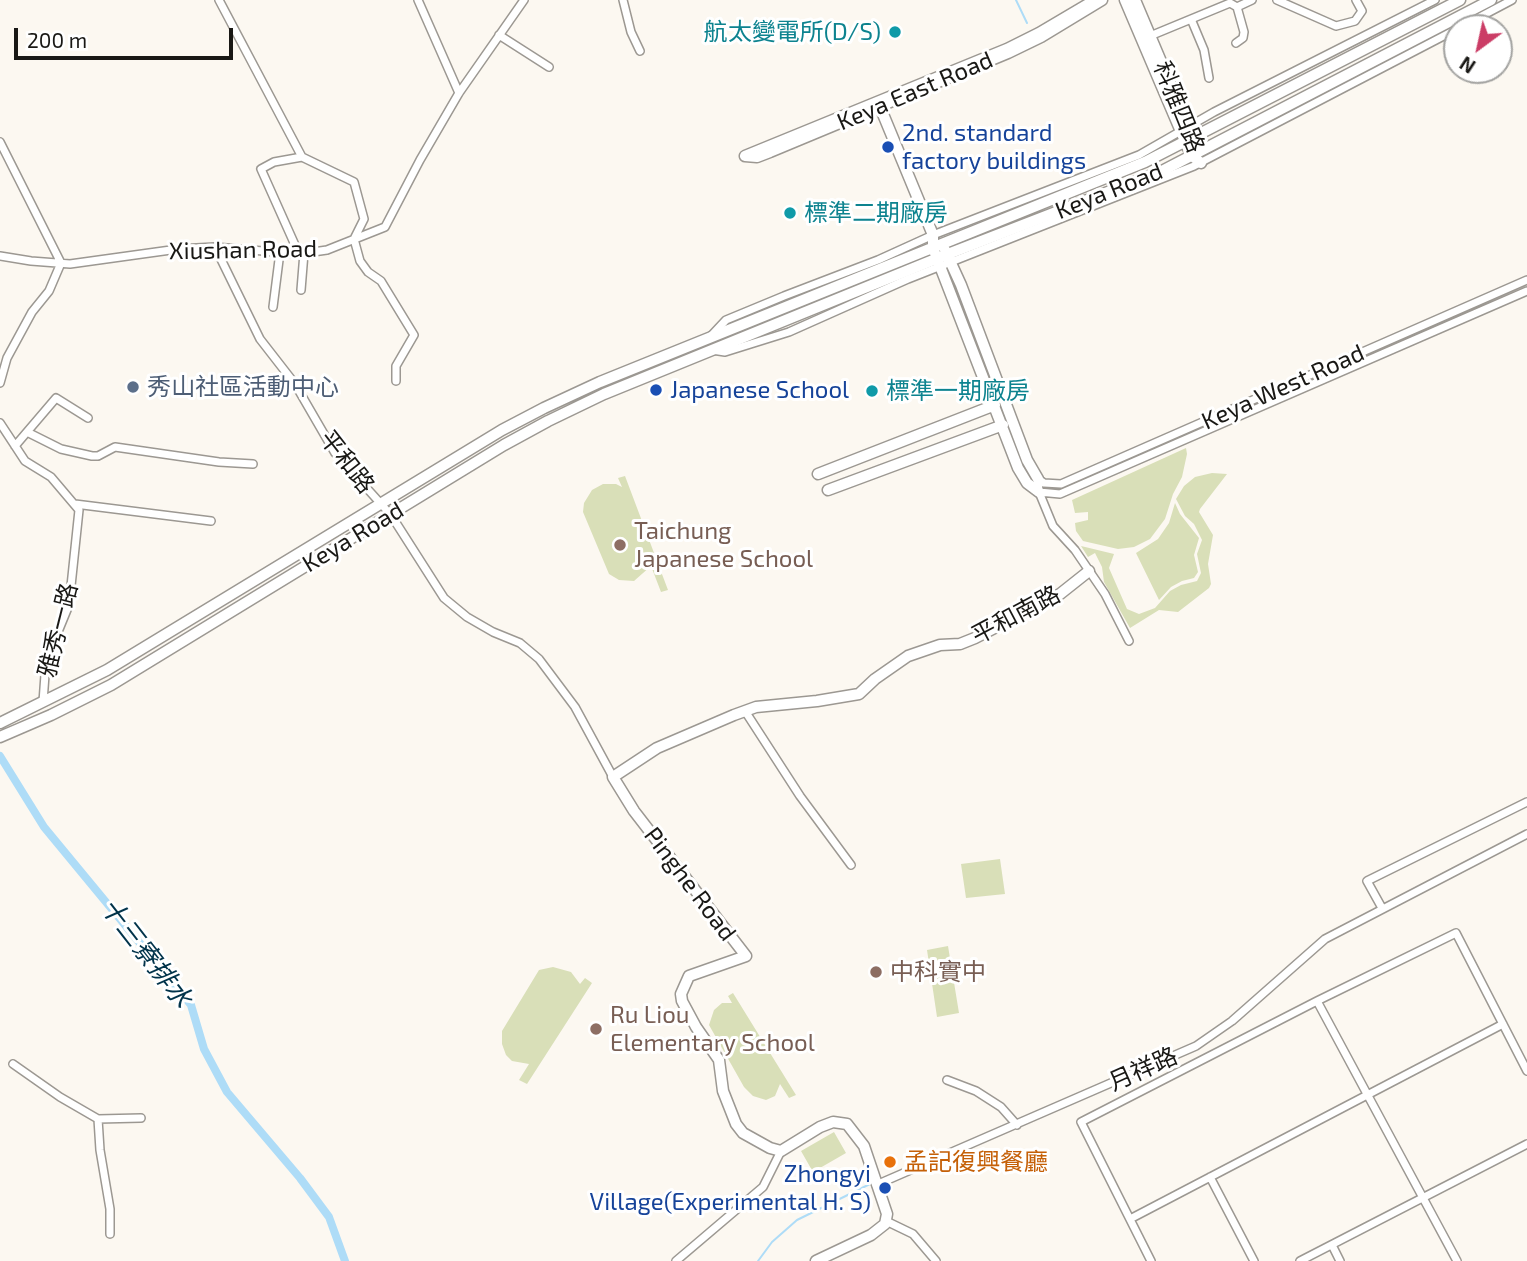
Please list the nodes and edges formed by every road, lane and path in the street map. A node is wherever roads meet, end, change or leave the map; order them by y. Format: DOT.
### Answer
graph roads {
  1 [pos="219,0"];
  2 [pos="418,0"];
  3 [pos="623,0"];
  4 [pos="1095,0"];
  5 [pos="1102,0"];
  6 [pos="1125,0"];
  7 [pos="1135,0"];
  8 [pos="1252,0"];
  9 [pos="1277,0"];
  10 [pos="1356,0"];
  11 [pos="1435,0"];
  12 [pos="1460,0"];
  13 [pos="1491,0"];
  14 [pos="1511,0"];
  15 [pos="522,1"];
  16 [pos="1232,3"];
  17 [pos="1485,14"];
  18 [pos="1191,19"];
  19 [pos="499,35"];
  20 [pos="1150,36"];
  21 [pos="1443,37"];
  22 [pos="1236,43"];
  23 [pos="640,51"];
  24 [pos="548,67"];
  25 [pos="1209,78"];
  26 [pos="459,93"];
  27 [pos="878,105"];
  28 [pos="1187,135"];
  29 [pos="0,142"];
  30 [pos="1195,153"];
  31 [pos="302,157"];
  32 [pos="1201,163"];
  33 [pos="933,235"];
  34 [pos="354,239"];
  35 [pos="215,247"];
  36 [pos="280,252"];
  37 [pos="301,254"];
  38 [pos="0,256"];
  39 [pos="942,256"];
  40 [pos="61,263"];
  41 [pos="1527,280"];
  42 [pos="301,290"];
  43 [pos="1527,291"];
  44 [pos="273,307"];
  45 [pos="710,338"];
  46 [pos="396,382"];
  47 [pos="0,383"];
  48 [pos="995,405"];
  49 [pos="88,418"];
  50 [pos="0,423"];
  51 [pos="1003,425"];
  52 [pos="29,433"];
  53 [pos="15,446"];
  54 [pos="253,464"];
  55 [pos="818,474"];
  56 [pos="1038,479"];
  57 [pos="828,490"];
  58 [pos="1039,492"];
  59 [pos="74,504"];
  60 [pos="381,505"];
  61 [pos="391,515"];
  62 [pos="211,521"];
  63 [pos="1089,571"];
  64 [pos="1129,641"];
  65 [pos="43,702"];
  66 [pos="746,711"];
  67 [pos="0,723"];
  68 [pos="0,737"];
  69 [pos="613,777"];
  70 [pos="1527,802"];
  71 [pos="1527,834"];
  72 [pos="851,865"];
  73 [pos="1382,908"];
  74 [pos="1317,1000"];
  75 [pos="1503,1024"];
  76 [pos="13,1064"];
  77 [pos="1527,1071"];
  78 [pos="947,1080"];
  79 [pos="1368,1094"];
  80 [pos="141,1118"];
  81 [pos="98,1119"];
  82 [pos="1015,1124"];
  83 [pos="1527,1144"];
  84 [pos="780,1151"];
  85 [pos="1210,1177"];
  86 [pos="875,1183"];
  87 [pos="1424,1198"];
  88 [pos="1130,1219"];
  89 [pos="886,1221"];
  90 [pos="110,1234"];
  91 [pos="1332,1245"];
  92 [pos="676,1261"];
  93 [pos="816,1261"];
  94 [pos="936,1261"];
  95 [pos="1151,1261"];
  96 [pos="1254,1261"];
  97 [pos="1300,1261"];
  98 [pos="1340,1261"];
  99 [pos="1457,1261"];
  1 -- 31 [label="street"];
  2 -- 26 [label="street"];
  3 -- 23 [label="street"];
  4 -- 27 [label="street"];
  5 -- 27 [label="street, Keya East Road"];
  6 -- 28 [label="street, 科雅四路"];
  7 -- 20 [label="street, 科雅四路"];
  8 -- 16 [label="street"];
  9 -- 10 [label="street"];
  11 -- 28 [label="street, Keya Road"];
  12 -- 28 [label="street, Keya Road"];
  13 -- 30 [label="street, Keya Road"];
  14 -- 17 [label="street, Keya Road"];
  15 -- 19 [label="street, Xiushan Road"];
  16 -- 18 [label="street"];
  16 -- 22 [label="street"];
  18 -- 20 [label="street"];
  18 -- 25 [label="street"];
  19 -- 24 [label="street"];
  19 -- 26 [label="street, Xiushan Road"];
  20 -- 28 [label="street, 科雅四路"];
  21 -- 32 [label="street, Keya Road"];
  26 -- 34 [label="street, Xiushan Road"];
  27 -- 27 [label="street, Keya East Road"];
  27 -- 33 [label="street"];
  28 -- 30 [label="street, 科雅四路"];
  28 -- 33 [label="street, Keya Road"];
  28 -- 39 [label="street, Keya Road"];
  29 -- 40 [label="street"];
  30 -- 32 [label="street, 科雅四路"];
  30 -- 39 [label="street, Keya Road"];
  31 -- 34 [label="street"];
  31 -- 37 [label="street"];
  32 -- 39 [label="street, Keya Road"];
  33 -- 39 [label="street"];
  33 -- 45 [label="street, Keya Road"];
  34 -- 37 [label="street, Xiushan Road"];
  34 -- 46 [label="street"];
  35 -- 36 [label="street, Xiushan Road"];
  35 -- 40 [label="street, Xiushan Road"];
  35 -- 60 [label="street, 平和路"];
  36 -- 37 [label="street, Xiushan Road"];
  36 -- 44 [label="street"];
  37 -- 42 [label="street"];
  38 -- 40 [label="street, Xiushan Road"];
  39 -- 45 [label="street, Keya Road"];
  39 -- 48 [label="street"];
  39 -- 56 [label="street"];
  39 -- 61 [label="street, Keya Road"];
  40 -- 47 [label="street"];
  41 -- 56 [label="street, Keya West Road"];
  43 -- 58 [label="street, Keya West Road"];
  45 -- 60 [label="street, Keya Road"];
  48 -- 51 [label="street"];
  48 -- 55 [label="street"];
  49 -- 52 [label="street"];
  50 -- 53 [label="street"];
  51 -- 57 [label="street"];
  51 -- 58 [label="street"];
  52 -- 53 [label="street"];
  52 -- 54 [label="street"];
  53 -- 59 [label="street"];
  56 -- 58 [label="street, 平和南路"];
  58 -- 63 [label="street, 平和南路"];
  59 -- 62 [label="street"];
  59 -- 65 [label="street, 雅秀一路"];
  60 -- 61 [label="street, 平和路"];
  60 -- 65 [label="street, Keya Road"];
  61 -- 68 [label="street, Keya Road"];
  61 -- 69 [label="street, 平和路"];
  63 -- 64 [label="street, 平和南路"];
  63 -- 66 [label="street, 平和南路"];
  65 -- 67 [label="street, Keya Road"];
  66 -- 69 [label="street, 平和南路"];
  66 -- 72 [label="street"];
  69 -- 84 [label="street, Pinghe Road"];
  70 -- 73 [label="street"];
  71 -- 73 [label="street, 月祥路"];
  73 -- 82 [label="street, 月祥路"];
  74 -- 75 [label="street"];
  74 -- 79 [label="street"];
  74 -- 88 [label="street"];
  75 -- 77 [label="street"];
  75 -- 79 [label="street"];
  76 -- 81 [label="street"];
  78 -- 82 [label="street"];
  79 -- 85 [label="street"];
  79 -- 87 [label="street"];
  80 -- 81 [label="street"];
  81 -- 90 [label="street"];
  82 -- 86 [label="street, 月祥路"];
  83 -- 87 [label="street"];
  84 -- 86 [label="street"];
  84 -- 92 [label="street"];
  85 -- 88 [label="street"];
  85 -- 96 [label="street"];
  86 -- 89 [label="street"];
  87 -- 91 [label="street"];
  87 -- 99 [label="street"];
  88 -- 95 [label="street"];
  89 -- 93 [label="street"];
  89 -- 94 [label="street"];
  91 -- 97 [label="street"];
  91 -- 98 [label="street"];
}
